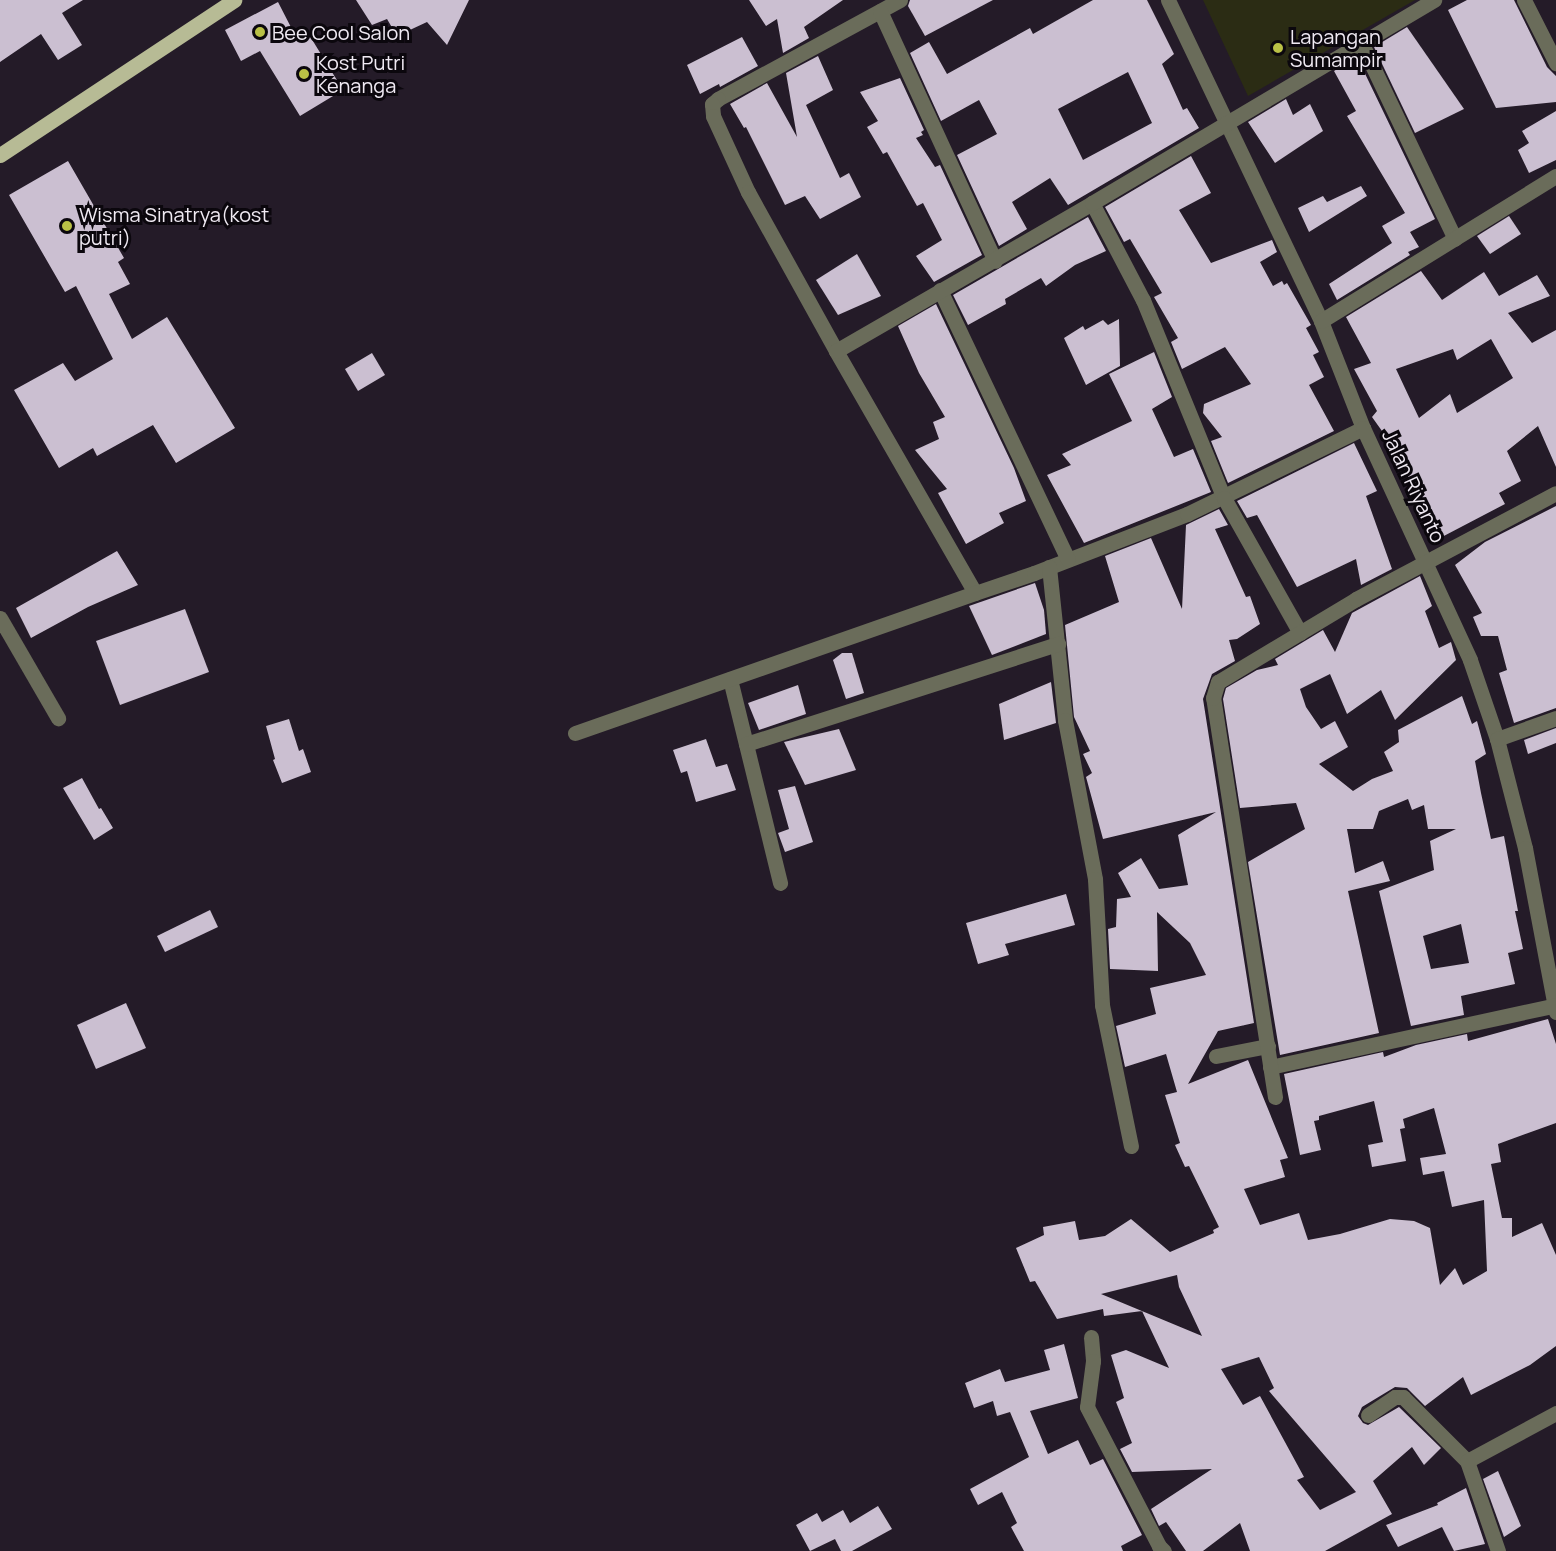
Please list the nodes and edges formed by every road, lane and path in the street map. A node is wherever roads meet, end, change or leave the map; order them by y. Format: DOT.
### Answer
graph roads {
  1 [pos="234,0"];
  2 [pos="900,0"];
  3 [pos="1168,0"];
  4 [pos="1434,0"];
  5 [pos="1524,0"];
  6 [pos="880,11"];
  7 [pos="1361,42"];
  8 [pos="1556,63"];
  9 [pos="1227,123"];
  10 [pos="0,155"];
  11 [pos="1556,176"];
  12 [pos="1092,203"];
  13 [pos="1455,239"];
  14 [pos="995,261"];
  15 [pos="940,290"];
  16 [pos="1321,321"];
  17 [pos="836,351"];
  18 [pos="1363,428"];
  19 [pos="1556,493"];
  20 [pos="1224,498"];
  21 [pos="1068,559"];
  22 [pos="1427,562"];
  23 [pos="1049,567"];
  24 [pos="975,593"];
  25 [pos="0,618"];
  26 [pos="1300,633"];
  27 [pos="1058,644"];
  28 [pos="730,679"];
  29 [pos="58,718"];
  30 [pos="1556,718"];
  31 [pos="574,733"];
  32 [pos="1497,739"];
  33 [pos="746,744"];
  34 [pos="780,883"];
  35 [pos="1555,1007"];
  36 [pos="1268,1046"];
  37 [pos="1216,1056"];
  38 [pos="1270,1067"];
  39 [pos="1275,1097"];
  40 [pos="1131,1146"];
  41 [pos="1091,1337"];
  42 [pos="1556,1413"];
  43 [pos="1368,1415"];
  44 [pos="1467,1461"];
  45 [pos="1164,1551"];
  46 [pos="1498,1551"];
  1 -- 10 [label="main road"];
  2 -- 6 [label="street"];
  3 -- 9 [label="street, Jalan Riyanto"];
  4 -- 7 [label="street"];
  5 -- 8 [label="street"];
  6 -- 14 [label="street"];
  6 -- 17 [label="street"];
  7 -- 9 [label="street"];
  7 -- 13 [label="street"];
  9 -- 12 [label="street"];
  9 -- 16 [label="street, Jalan Riyanto"];
  11 -- 13 [label="street"];
  12 -- 14 [label="street"];
  12 -- 20 [label="street"];
  13 -- 16 [label="street"];
  14 -- 15 [label="street"];
  15 -- 17 [label="street"];
  15 -- 21 [label="street"];
  16 -- 18 [label="street, Jalan Riyanto"];
  17 -- 24 [label="street"];
  18 -- 20 [label="street"];
  18 -- 22 [label="street, Jalan Riyanto"];
  19 -- 22 [label="street"];
  20 -- 21 [label="street"];
  20 -- 26 [label="street"];
  21 -- 23 [label="street"];
  22 -- 26 [label="street"];
  22 -- 32 [label="street, Jalan Riyanto"];
  23 -- 24 [label="street"];
  23 -- 27 [label="street"];
  24 -- 28 [label="street"];
  25 -- 29 [label="street"];
  26 -- 36 [label="street"];
  27 -- 33 [label="street"];
  27 -- 40 [label="street"];
  28 -- 31 [label="street"];
  28 -- 33 [label="street"];
  30 -- 32 [label="street"];
  32 -- 35 [label="street, Jalan Riyanto"];
  33 -- 34 [label="street"];
  35 -- 38 [label="street"];
  36 -- 37 [label="street"];
  36 -- 38 [label="street"];
  38 -- 39 [label="street"];
  41 -- 45 [label="street"];
  42 -- 44 [label="street"];
  43 -- 44 [label="street"];
  44 -- 46 [label="street"];
}
